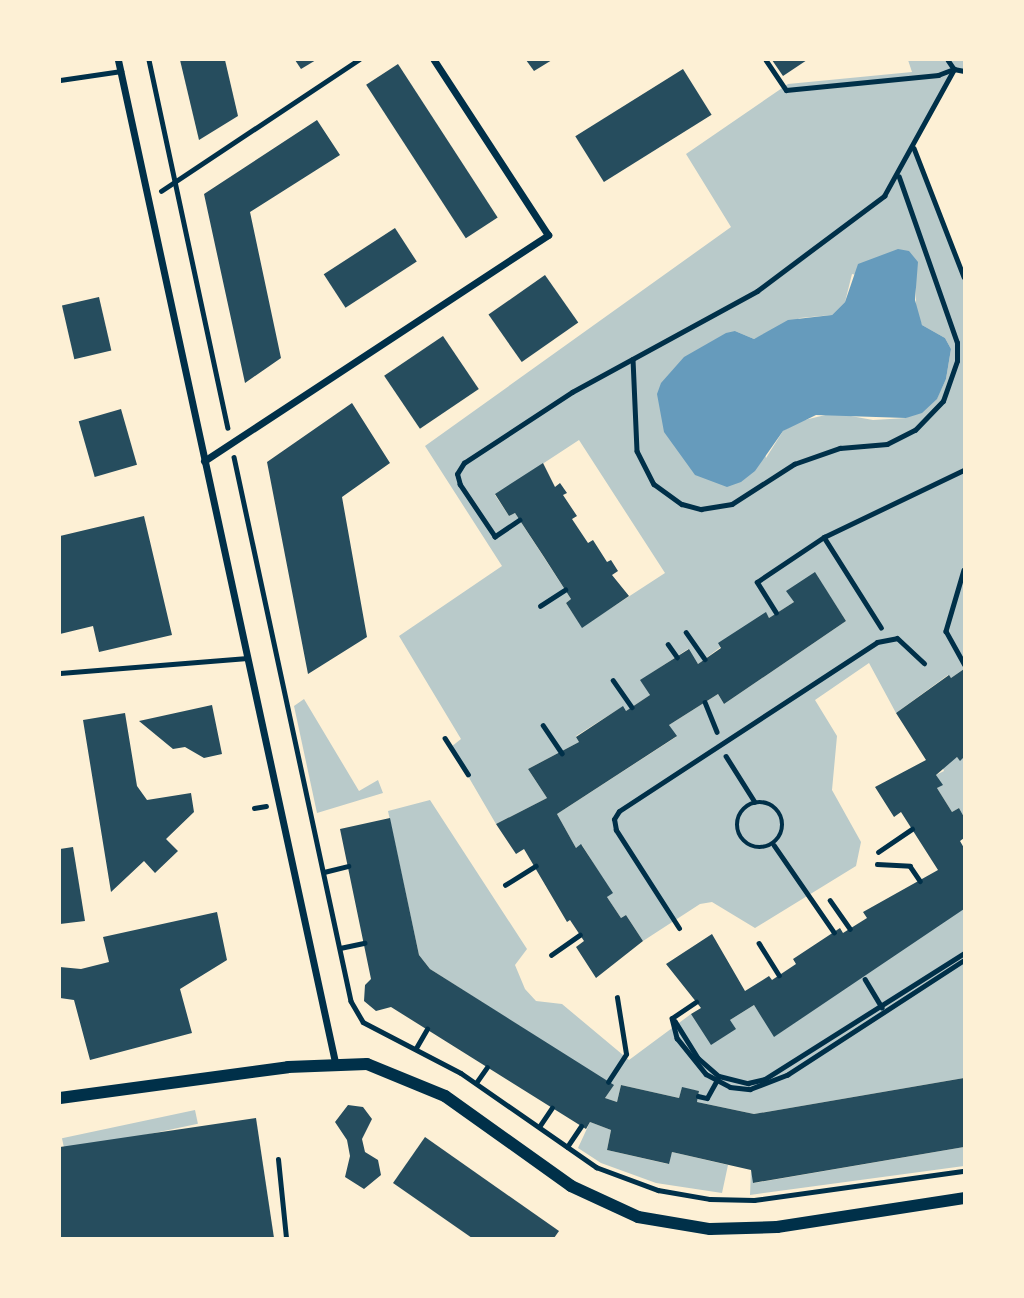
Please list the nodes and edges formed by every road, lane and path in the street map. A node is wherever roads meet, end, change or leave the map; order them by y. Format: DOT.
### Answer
graph roads {
  1 [pos="118,60"];
  2 [pos="149,60"];
  3 [pos="358,60"];
  4 [pos="433,60"];
  5 [pos="766,60"];
  6 [pos="948,60"];
  7 [pos="954,69"];
  8 [pos="121,71"];
  9 [pos="964,71"];
  10 [pos="60,80"];
  11 [pos="914,147"];
  12 [pos="899,176"];
  13 [pos="175,181"];
  14 [pos="149,199"];
  15 [pos="964,277"];
  16 [pos="633,359"];
  17 [pos="231,443"];
  18 [pos="204,461"];
  19 [pos="964,471"];
  20 [pos="520,520"];
  21 [pos="824,537"];
  22 [pos="964,570"];
  23 [pos="565,590"];
  24 [pos="540,606"];
  25 [pos="776,613"];
  26 [pos="686,632"];
  27 [pos="887,638"];
  28 [pos="668,644"];
  29 [pos="677,657"];
  30 [pos="247,658"];
  31 [pos="705,659"];
  32 [pos="924,663"];
  33 [pos="964,664"];
  34 [pos="60,673"];
  35 [pos="614,680"];
  36 [pos="632,707"];
  37 [pos="543,725"];
  38 [pos="445,738"];
  39 [pos="562,753"];
  40 [pos="468,774"];
  41 [pos="912,829"];
  42 [pos="774,845"];
  43 [pos="878,852"];
  44 [pos="877,864"];
  45 [pos="348,866"];
  46 [pos="535,866"];
  47 [pos="324,872"];
  48 [pos="920,881"];
  49 [pos="505,885"];
  50 [pos="830,900"];
  51 [pos="679,928"];
  52 [pos="850,929"];
  53 [pos="834,932"];
  54 [pos="580,935"];
  55 [pos="364,943"];
  56 [pos="759,943"];
  57 [pos="340,948"];
  58 [pos="964,953"];
  59 [pos="551,955"];
  60 [pos="964,960"];
  61 [pos="779,975"];
  62 [pos="865,979"];
  63 [pos="617,998"];
  64 [pos="696,1002"];
  65 [pos="882,1006"];
  66 [pos="427,1029"];
  67 [pos="416,1048"];
  68 [pos="335,1062"];
  69 [pos="487,1066"];
  70 [pos="718,1078"];
  71 [pos="608,1082"];
  72 [pos="476,1083"];
  73 [pos="698,1096"];
  74 [pos="60,1098"];
  75 [pos="552,1108"];
  76 [pos="581,1126"];
  77 [pos="539,1127"];
  78 [pos="568,1147"];
  79 [pos="278,1159"];
  80 [pos="964,1171"];
  81 [pos="964,1198"];
  82 [pos="286,1238"];
  1 -- 8 [label="street"];
  2 -- 13 [label="path"];
  3 -- 13 [label="path"];
  4 -- 17 [label="street"];
  5 -- 7 [label="path"];
  6 -- 7 [label="path"];
  7 -- 9 [label="path"];
  7 -- 11 [label="path"];
  8 -- 10 [label="lane"];
  8 -- 14 [label="street"];
  11 -- 12 [label="path"];
  11 -- 15 [label="path"];
  12 -- 16 [label="path"];
  12 -- 16 [label="path"];
  13 -- 14 [label="path"];
  13 -- 17 [label="path"];
  14 -- 18 [label="street"];
  16 -- 20 [label="path"];
  17 -- 18 [label="street"];
  17 -- 47 [label="path"];
  18 -- 30 [label="street"];
  19 -- 21 [label="path"];
  21 -- 25 [label="path"];
  21 -- 27 [label="path"];
  22 -- 33 [label="path"];
  23 -- 24 [label="path"];
  26 -- 31 [label="path"];
  27 -- 32 [label="lane"];
  27 -- 51 [label="lane"];
  28 -- 29 [label="path"];
  30 -- 34 [label="lane"];
  30 -- 68 [label="street"];
  35 -- 36 [label="path"];
  37 -- 39 [label="path"];
  38 -- 40 [label="path"];
  41 -- 43 [label="path"];
  42 -- 42 [label="path"];
  42 -- 53 [label="path"];
  44 -- 48 [label="path"];
  45 -- 47 [label="path"];
  46 -- 49 [label="path"];
  47 -- 57 [label="path"];
  50 -- 52 [label="path"];
  54 -- 59 [label="path"];
  55 -- 57 [label="path"];
  56 -- 61 [label="path"];
  57 -- 67 [label="path"];
  58 -- 65 [label="path"];
  60 -- 70 [label="path"];
  62 -- 65 [label="path"];
  63 -- 71 [label="path"];
  64 -- 70 [label="path"];
  65 -- 70 [label="path"];
  66 -- 67 [label="path"];
  67 -- 72 [label="path"];
  68 -- 74 [label="street"];
  68 -- 81 [label="street"];
  69 -- 72 [label="path"];
  70 -- 73 [label="path"];
  72 -- 77 [label="path"];
  75 -- 77 [label="path"];
  76 -- 78 [label="path"];
  77 -- 78 [label="path"];
  78 -- 80 [label="path"];
  79 -- 82 [label="lane"];
}
